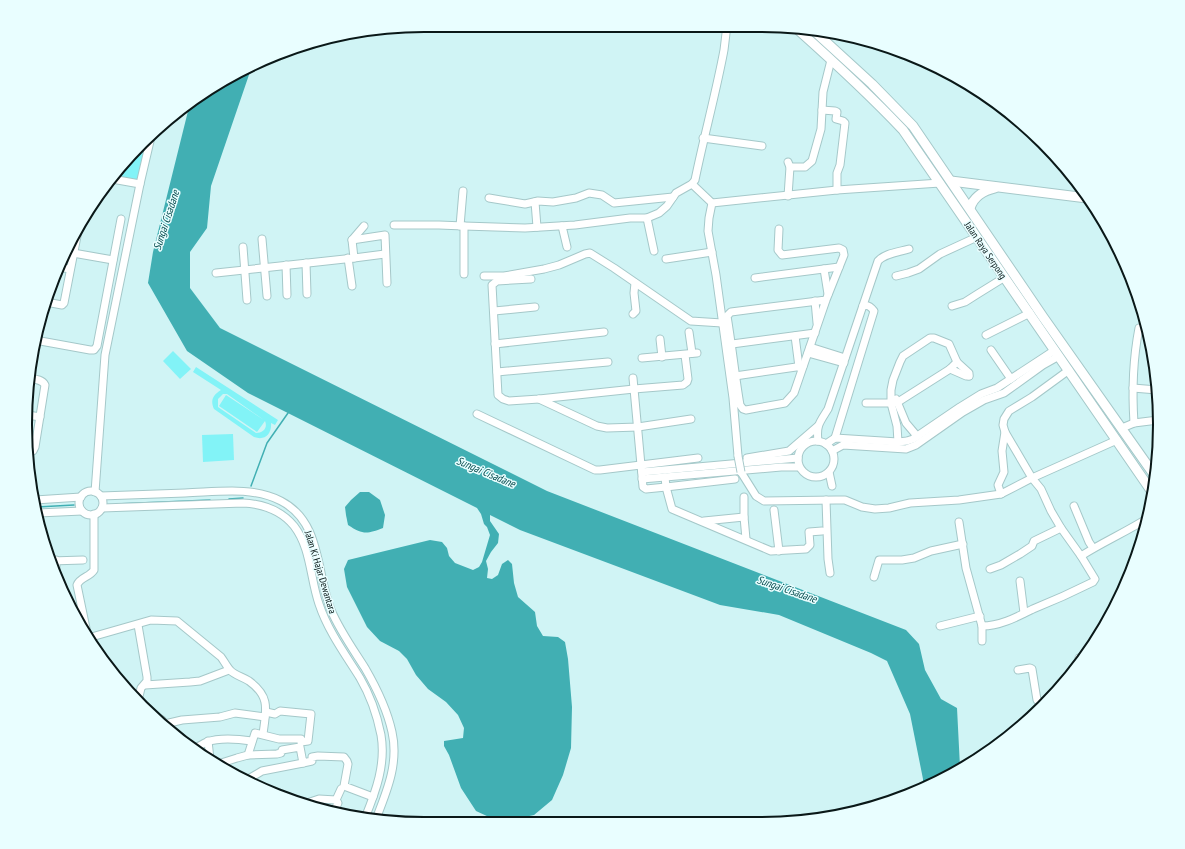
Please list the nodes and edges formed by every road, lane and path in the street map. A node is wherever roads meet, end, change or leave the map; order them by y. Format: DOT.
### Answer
graph roads {
  1 [pos="726,32"];
  2 [pos="803,34"];
  3 [pos="820,37"];
  4 [pos="829,45"];
  5 [pos="823,52"];
  6 [pos="831,60"];
  7 [pos="822,110"];
  8 [pos="703,138"];
  9 [pos="149,145"];
  10 [pos="762,146"];
  11 [pos="118,180"];
  12 [pos="951,181"];
  13 [pos="940,183"];
  14 [pos="140,184"];
  15 [pos="692,184"];
  16 [pos="998,188"];
  17 [pos="837,190"];
  18 [pos="464,191"];
  19 [pos="788,196"];
  20 [pos="673,197"];
  21 [pos="1080,197"];
  22 [pos="489,198"];
  23 [pos="535,202"];
  24 [pos="712,203"];
  25 [pos="970,208"];
  26 [pos="647,218"];
  27 [pos="121,219"];
  28 [pos="394,225"];
  29 [pos="364,226"];
  30 [pos="462,226"];
  31 [pos="562,226"];
  32 [pos="537,227"];
  33 [pos="779,229"];
  34 [pos="977,237"];
  35 [pos="262,239"];
  36 [pos="352,240"];
  37 [pos="243,247"];
  38 [pos="74,248"];
  39 [pos="567,248"];
  40 [pos="910,249"];
  41 [pos="654,251"];
  42 [pos="712,252"];
  43 [pos="73,253"];
  44 [pos="385,254"];
  45 [pos="351,258"];
  46 [pos="666,259"];
  47 [pos="113,260"];
  48 [pos="306,263"];
  49 [pos="286,265"];
  50 [pos="839,267"];
  51 [pos="65,268"];
  52 [pos="265,268"];
  53 [pos="70,269"];
  54 [pos="824,269"];
  55 [pos="244,271"];
  56 [pos="216,273"];
  57 [pos="464,274"];
  58 [pos="484,276"];
  59 [pos="896,276"];
  60 [pos="1005,277"];
  61 [pos="755,278"];
  62 [pos="531,279"];
  63 [pos="387,283"];
  64 [pos="636,283"];
  65 [pos="352,286"];
  66 [pos="307,294"];
  67 [pos="287,295"];
  68 [pos="267,296"];
  69 [pos="827,298"];
  70 [pos="247,300"];
  71 [pos="815,301"];
  72 [pos="51,303"];
  73 [pos="863,306"];
  74 [pos="952,306"];
  75 [pos="535,307"];
  76 [pos="494,312"];
  77 [pos="1030,313"];
  78 [pos="633,314"];
  79 [pos="722,323"];
  80 [pos="818,325"];
  81 [pos="1139,328"];
  82 [pos="604,332"];
  83 [pos="689,332"];
  84 [pos="815,333"];
  85 [pos="986,335"];
  86 [pos="795,336"];
  87 [pos="660,339"];
  88 [pos="41,341"];
  89 [pos="495,344"];
  90 [pos="732,344"];
  91 [pos="809,350"];
  92 [pos="992,350"];
  93 [pos="1057,353"];
  94 [pos="692,354"];
  95 [pos="662,357"];
  96 [pos="642,358"];
  97 [pos="845,360"];
  98 [pos="608,362"];
  99 [pos="957,362"];
  100 [pos="1042,362"];
  101 [pos="801,366"];
  102 [pos="950,369"];
  103 [pos="1069,370"];
  104 [pos="497,372"];
  105 [pos="735,376"];
  106 [pos="633,378"];
  107 [pos="35,379"];
  108 [pos="1011,379"];
  109 [pos="1133,388"];
  110 [pos="634,389"];
  111 [pos="1151,390"];
  112 [pos="990,394"];
  113 [pos="539,399"];
  114 [pos="895,402"];
  115 [pos="866,403"];
  116 [pos="962,409"];
  117 [pos="477,414"];
  118 [pos="32,416"];
  119 [pos="40,417"];
  120 [pos="691,419"];
  121 [pos="1153,421"];
  122 [pos="906,422"];
  123 [pos="1134,423"];
  124 [pos="818,426"];
  125 [pos="897,426"];
  126 [pos="638,427"];
  127 [pos="1122,428"];
  128 [pos="1005,432"];
  129 [pos="917,436"];
  130 [pos="835,438"];
  131 [pos="872,439"];
  132 [pos="1117,440"];
  133 [pos="818,441"];
  134 [pos="803,442"];
  135 [pos="898,442"];
  136 [pos="826,444"];
  137 [pos="872,447"];
  138 [pos="33,449"];
  139 [pos="832,451"];
  140 [pos="698,458"];
  141 [pos="747,458"];
  142 [pos="798,458"];
  143 [pos="799,467"];
  144 [pos="1151,469"];
  145 [pos="642,472"];
  146 [pos="829,472"];
  147 [pos="665,477"];
  148 [pos="1032,478"];
  149 [pos="734,479"];
  150 [pos="832,486"];
  151 [pos="1148,486"];
  152 [pos="666,487"];
  153 [pos="217,492"];
  154 [pos="98,494"];
  155 [pos="1001,494"];
  156 [pos="113,496"];
  157 [pos="744,497"];
  158 [pos="81,498"];
  159 [pos="40,500"];
  160 [pos="826,500"];
  161 [pos="219,504"];
  162 [pos="1074,506"];
  163 [pos="113,507"];
  164 [pos="102,508"];
  165 [pos="774,510"];
  166 [pos="82,511"];
  167 [pos="42,513"];
  168 [pos="94,514"];
  169 [pos="744,517"];
  170 [pos="702,521"];
  171 [pos="959,522"];
  172 [pos="1141,523"];
  173 [pos="1061,528"];
  174 [pos="822,531"];
  175 [pos="746,539"];
  176 [pos="963,544"];
  177 [pos="1093,548"];
  178 [pos="779,551"];
  179 [pos="1081,556"];
  180 [pos="56,560"];
  181 [pos="83,560"];
  182 [pos="990,569"];
  183 [pos="830,573"];
  184 [pos="874,577"];
  185 [pos="1020,581"];
  186 [pos="1024,613"];
  187 [pos="980,616"];
  188 [pos="84,620"];
  189 [pos="138,625"];
  190 [pos="940,626"];
  191 [pos="982,626"];
  192 [pos="94,636"];
  193 [pos="982,641"];
  194 [pos="229,670"];
  195 [pos="1018,670"];
  196 [pos="145,685"];
  197 [pos="140,694"];
  198 [pos="1038,701"];
  199 [pos="265,715"];
  200 [pos="170,723"];
  201 [pos="263,734"];
  202 [pos="208,741"];
  203 [pos="252,741"];
  204 [pos="301,745"];
  205 [pos="200,746"];
  206 [pos="209,753"];
  207 [pos="248,755"];
  208 [pos="225,762"];
  209 [pos="303,762"];
  210 [pos="251,777"];
  211 [pos="341,789"];
  212 [pos="373,797"];
  213 [pos="336,800"];
  214 [pos="313,801"];
  215 [pos="336,807"];
  216 [pos="367,813"];
  217 [pos="378,814"];
  1 -- 8 [label="street"];
  2 -- 5 [label="main road, Jalan Raya Serpong"];
  3 -- 4 [label="main road, Jalan Raya Serpong"];
  4 -- 5 [label="main road"];
  4 -- 12 [label="main road, Jalan Raya Serpong"];
  5 -- 6 [label="main road, Jalan Raya Serpong"];
  6 -- 7 [label="street"];
  6 -- 13 [label="main road, Jalan Raya Serpong"];
  7 -- 17 [label="street"];
  7 -- 19 [label="street"];
  8 -- 10 [label="street"];
  8 -- 15 [label="street"];
  9 -- 14 [label="street"];
  11 -- 14 [label="street"];
  12 -- 16 [label="main road"];
  12 -- 25 [label="main road, Jalan Raya Serpong"];
  13 -- 17 [label="street"];
  13 -- 34 [label="main road, Jalan Raya Serpong"];
  14 -- 154 [label="street"];
  15 -- 20 [label="street"];
  15 -- 24 [label="street"];
  16 -- 21 [label="main road"];
  16 -- 25 [label="main road"];
  17 -- 19 [label="street"];
  18 -- 30 [label="street"];
  19 -- 24 [label="street"];
  20 -- 23 [label="street"];
  20 -- 26 [label="street"];
  22 -- 23 [label="street"];
  23 -- 32 [label="street"];
  24 -- 42 [label="street"];
  25 -- 127 [label="main road, Jalan Raya Serpong"];
  26 -- 31 [label="street"];
  26 -- 41 [label="street"];
  27 -- 47 [label="street"];
  28 -- 30 [label="street"];
  29 -- 36 [label="street"];
  30 -- 32 [label="street"];
  30 -- 57 [label="street"];
  31 -- 32 [label="street"];
  31 -- 39 [label="street"];
  33 -- 50 [label="street"];
  34 -- 59 [label="street"];
  34 -- 60 [label="main road, Jalan Raya Serpong"];
  35 -- 52 [label="street"];
  36 -- 44 [label="street"];
  36 -- 45 [label="street"];
  37 -- 55 [label="street"];
  38 -- 43 [label="street"];
  40 -- 73 [label="street"];
  42 -- 46 [label="street"];
  42 -- 79 [label="street"];
  43 -- 47 [label="street"];
  43 -- 53 [label="street"];
  44 -- 45 [label="street"];
  44 -- 63 [label="street"];
  45 -- 48 [label="street"];
  45 -- 65 [label="street"];
  47 -- 88 [label="street"];
  48 -- 49 [label="street"];
  48 -- 66 [label="street"];
  49 -- 52 [label="street"];
  49 -- 67 [label="street"];
  50 -- 54 [label="street"];
  50 -- 69 [label="street"];
  51 -- 53 [label="street"];
  52 -- 55 [label="street"];
  52 -- 68 [label="street"];
  53 -- 72 [label="street"];
  54 -- 61 [label="street"];
  54 -- 69 [label="street"];
  55 -- 56 [label="street"];
  55 -- 70 [label="street"];
  58 -- 64 [label="street"];
  60 -- 74 [label="street"];
  60 -- 77 [label="main road, Jalan Raya Serpong"];
  62 -- 76 [label="street"];
  64 -- 78 [label="street"];
  64 -- 79 [label="street"];
  69 -- 71 [label="street"];
  69 -- 80 [label="street"];
  71 -- 80 [label="street"];
  71 -- 90 [label="street"];
  73 -- 97 [label="street"];
  73 -- 130 [label="street"];
  75 -- 76 [label="street"];
  76 -- 89 [label="street"];
  77 -- 85 [label="street"];
  77 -- 93 [label="main road, Jalan Raya Serpong"];
  79 -- 160 [label="street, bridge"];
  80 -- 84 [label="street"];
  81 -- 109 [label="street"];
  82 -- 89 [label="street"];
  83 -- 94 [label="street"];
  84 -- 86 [label="street"];
  84 -- 91 [label="street"];
  86 -- 90 [label="street"];
  86 -- 101 [label="street"];
  87 -- 95 [label="street"];
  89 -- 104 [label="street"];
  90 -- 105 [label="street"];
  91 -- 97 [label="street"];
  91 -- 101 [label="street"];
  92 -- 108 [label="street"];
  93 -- 100 [label="street"];
  93 -- 103 [label="main road, Jalan Raya Serpong"];
  94 -- 95 [label="street"];
  94 -- 110 [label="street"];
  95 -- 96 [label="street"];
  97 -- 124 [label="street"];
  98 -- 104 [label="street"];
  99 -- 102 [label="street"];
  99 -- 102 [label="street"];
  99 -- 114 [label="street"];
  100 -- 108 [label="street"];
  100 -- 112 [label="street"];
  101 -- 105 [label="street"];
  101 -- 105 [label="street"];
  102 -- 114 [label="street"];
  103 -- 128 [label="street"];
  103 -- 132 [label="main road, Jalan Raya Serpong"];
  104 -- 113 [label="street"];
  106 -- 110 [label="street"];
  107 -- 119 [label="street"];
  108 -- 112 [label="street"];
  109 -- 111 [label="street"];
  109 -- 123 [label="street"];
  110 -- 113 [label="street"];
  110 -- 126 [label="street"];
  112 -- 116 [label="street"];
  113 -- 126 [label="street"];
  114 -- 115 [label="street"];
  114 -- 122 [label="street"];
  114 -- 125 [label="street"];
  116 -- 129 [label="street"];
  116 -- 137 [label="street"];
  117 -- 145 [label="street"];
  118 -- 119 [label="street"];
  119 -- 138 [label="street"];
  120 -- 126 [label="street"];
  121 -- 123 [label="street"];
  122 -- 125 [label="street"];
  122 -- 129 [label="street"];
  123 -- 127 [label="street"];
  124 -- 133 [label="street"];
  124 -- 134 [label="street"];
  125 -- 135 [label="street"];
  126 -- 145 [label="street"];
  127 -- 144 [label="main road, Jalan Raya Serpong"];
  128 -- 148 [label="street"];
  128 -- 155 [label="street"];
  129 -- 135 [label="street"];
  130 -- 131 [label="street"];
  130 -- 136 [label="street"];
  131 -- 135 [label="street"];
  131 -- 137 [label="street"];
  132 -- 148 [label="street"];
  132 -- 151 [label="main road, Jalan Raya Serpong"];
  133 -- 134 [label="street"];
  133 -- 136 [label="street"];
  134 -- 141 [label="street"];
  134 -- 142 [label="street"];
  136 -- 139 [label="street"];
  137 -- 139 [label="street"];
  139 -- 146 [label="street"];
  140 -- 145 [label="street"];
  142 -- 143 [label="street"];
  142 -- 145 [label="street"];
  143 -- 146 [label="street"];
  143 -- 147 [label="street"];
  145 -- 147 [label="street"];
  145 -- 152 [label="street"];
  146 -- 150 [label="street"];
  147 -- 152 [label="street"];
  148 -- 155 [label="street"];
  148 -- 173 [label="street"];
  149 -- 152 [label="street"];
  152 -- 170 [label="street"];
  153 -- 156 [label="street, Jalan Ki Hajar Dewantara"];
  153 -- 161 [label="street"];
  153 -- 217 [label="street, Jalan Ki Hajar Dewantara"];
  154 -- 156 [label="street, Jalan Ki Hajar Dewantara"];
  154 -- 158 [label="street"];
  154 -- 164 [label="street"];
  155 -- 160 [label="street"];
  156 -- 163 [label="street"];
  157 -- 169 [label="street"];
  158 -- 159 [label="street"];
  158 -- 166 [label="street"];
  160 -- 183 [label="street"];
  161 -- 163 [label="street, Jalan Ki Hajar Dewantara"];
  161 -- 212 [label="street, Jalan Ki Hajar Dewantara"];
  162 -- 177 [label="street"];
  163 -- 164 [label="street, Jalan Ki Hajar Dewantara"];
  164 -- 168 [label="street"];
  165 -- 178 [label="street"];
  166 -- 167 [label="street"];
  166 -- 168 [label="street"];
  168 -- 188 [label="street"];
  169 -- 170 [label="street"];
  169 -- 175 [label="street"];
  170 -- 175 [label="street"];
  171 -- 176 [label="street"];
  172 -- 177 [label="street"];
  173 -- 179 [label="street"];
  173 -- 182 [label="street"];
  174 -- 178 [label="street"];
  175 -- 178 [label="street"];
  176 -- 184 [label="street"];
  176 -- 187 [label="street"];
  177 -- 179 [label="street"];
  179 -- 186 [label="street"];
  180 -- 181 [label="street"];
  185 -- 186 [label="street"];
  186 -- 191 [label="street"];
  187 -- 190 [label="street"];
  187 -- 191 [label="street"];
  189 -- 192 [label="street"];
  189 -- 194 [label="street"];
  189 -- 196 [label="street"];
  191 -- 193 [label="street"];
  194 -- 196 [label="street"];
  194 -- 199 [label="street"];
  195 -- 198 [label="street"];
  196 -- 197 [label="street"];
  199 -- 200 [label="street"];
  199 -- 201 [label="street"];
  199 -- 204 [label="street"];
  201 -- 203 [label="street"];
  201 -- 204 [label="street"];
  202 -- 203 [label="street"];
  202 -- 205 [label="street"];
  202 -- 206 [label="street"];
  203 -- 207 [label="street"];
  204 -- 207 [label="street"];
  204 -- 209 [label="street"];
  207 -- 208 [label="street"];
  209 -- 210 [label="street"];
  209 -- 212 [label="street"];
  211 -- 213 [label="street"];
  212 -- 216 [label="street, Jalan Ki Hajar Dewantara"];
  213 -- 214 [label="street"];
  213 -- 215 [label="street"];
}
